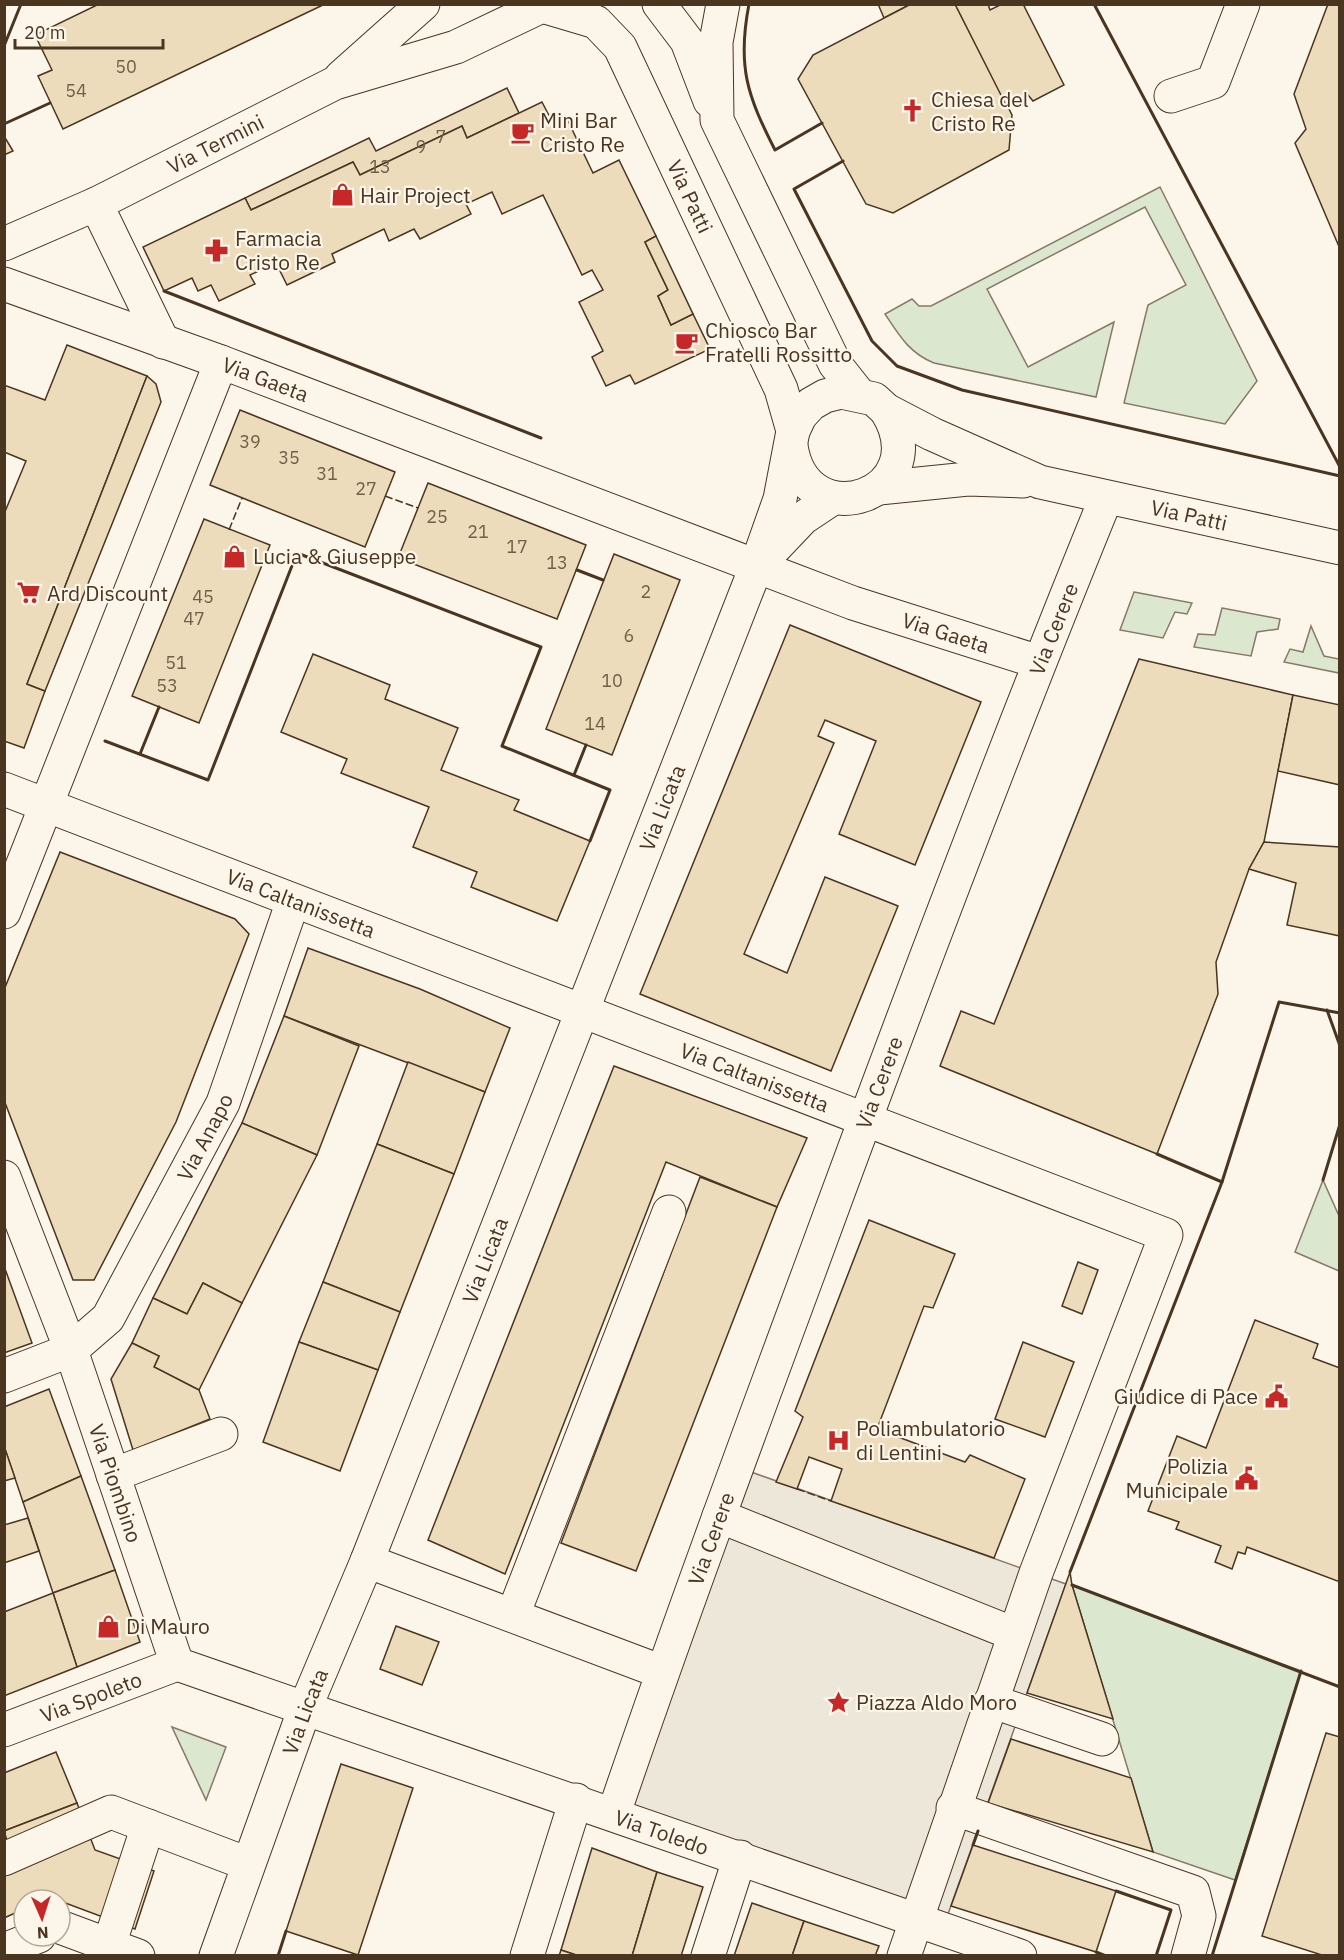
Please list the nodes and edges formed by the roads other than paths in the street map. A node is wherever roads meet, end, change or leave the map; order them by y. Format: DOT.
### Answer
graph roads {
  1 [pos="423,4"];
  2 [pos="614,4"];
  3 [pos="658,4"];
  4 [pos="723,4"];
  5 [pos="1243,4"];
  6 [pos="544,5"];
  7 [pos="620,47"];
  8 [pos="335,83"];
  9 [pos="1172,96"];
  10 [pos="717,120"];
  11 [pos="96,204"];
  12 [pos="4,221"];
  13 [pos="4,244"];
  14 [pos="4,284"];
  15 [pos="163,342"];
  16 [pos="221,362"];
  17 [pos="858,393"];
  18 [pos="886,410"];
  19 [pos="792,438"];
  20 [pos="1040,482"];
  21 [pos="879,488"];
  22 [pos="834,498"];
  23 [pos="1106,498"];
  24 [pos="1340,548"];
  25 [pos="756,567"];
  26 [pos="1039,662"];
  27 [pos="4,789"];
  28 [pos="45,805"];
  29 [pos="293,901"];
  30 [pos="4,912"];
  31 [pos="582,1011"];
  32 [pos="865,1120"];
  33 [pos="4,1177"];
  34 [pos="669,1212"];
  35 [pos="71,1350"];
  36 [pos="4,1376"];
  37 [pos="221,1434"];
  38 [pos="113,1475"];
  39 [pos="719,1516"];
  40 [pos="367,1561"];
  41 [pos="513,1616"];
  42 [pos="1014,1634"];
  43 [pos="177,1664"];
  44 [pos="662,1672"];
  45 [pos="991,1701"];
  46 [pos="305,1708"];
  47 [pos="4,1730"];
  48 [pos="1102,1739"];
  49 [pos="576,1800"];
  50 [pos="953,1808"];
  51 [pos="614,1813"];
  52 [pos="148,1826"];
  53 [pos="740,1857"];
  54 [pos="4,1859"];
  55 [pos="248,1863"];
  56 [pos="916,1917"];
  57 [pos="72,1931"];
  58 [pos="124,1950"];
  59 [pos="216,1956"];
  60 [pos="527,1956"];
  61 [pos="708,1956"];
  62 [pos="904,1956"];
  63 [pos="1020,1956"];
  64 [pos="1188,1956"];
  1 -- 8 [label="street, Via Termini"];
  2 -- 7 [label="street"];
  3 -- 10 [label="street"];
  4 -- 10 [label="street"];
  5 -- 9 [label="street"];
  6 -- 7 [label="street, Via Patti"];
  6 -- 8 [label="street, Via Termini"];
  7 -- 19 [label="street, Via Patti"];
  8 -- 11 [label="street, Via Termini"];
  10 -- 17 [label="street"];
  11 -- 12 [label="street, Via Termini"];
  11 -- 13 [label="street, Via Termini"];
  11 -- 15 [label="street"];
  14 -- 15 [label="street"];
  15 -- 16 [label="street"];
  16 -- 25 [label="street, Via Gaeta"];
  16 -- 28 [label="street, Via Gaeta"];
  17 -- 18 [label="street"];
  17 -- 19 [label="street"];
  18 -- 20 [label="street"];
  18 -- 21 [label="street"];
  19 -- 22 [label="street"];
  19 -- 25 [label="street, Via Licata"];
  20 -- 21 [label="street"];
  20 -- 23 [label="street, Via Patti"];
  21 -- 22 [label="street"];
  22 -- 25 [label="street"];
  23 -- 24 [label="street, Via Patti"];
  23 -- 26 [label="street, Via Cerere"];
  25 -- 26 [label="street, Via Gaeta"];
  25 -- 31 [label="street, Via Licata"];
  26 -- 32 [label="street, Via Cerere"];
  27 -- 28 [label="street, Via Caltanissetta"];
  28 -- 29 [label="street, Via Caltanissetta"];
  28 -- 30 [label="street, Via Gaeta"];
  29 -- 31 [label="street, Via Caltanissetta"];
  29 -- 35 [label="street, Via Anapo"];
  31 -- 32 [label="street, Via Caltanissetta"];
  31 -- 40 [label="street, Via Licata"];
  32 -- 39 [label="street, Via Cerere"];
  32 -- 42 [label="street, Via Caltanissetta"];
  33 -- 35 [label="street, Via Piombino"];
  34 -- 41 [label="street"];
  35 -- 36 [label="street, Via Anapo"];
  35 -- 38 [label="street, Via Piombino"];
  37 -- 38 [label="street"];
  38 -- 43 [label="street, Via Piombino"];
  39 -- 42 [label="street"];
  39 -- 44 [label="street, Via Cerere"];
  40 -- 41 [label="street"];
  40 -- 46 [label="street, Via Licata"];
  41 -- 44 [label="street"];
  42 -- 45 [label="street"];
  43 -- 46 [label="street"];
  43 -- 47 [label="street, Via Spoleto"];
  44 -- 51 [label="street, Via Cerere"];
  45 -- 48 [label="street"];
  45 -- 50 [label="street"];
  46 -- 49 [label="street, Via Toledo"];
  46 -- 55 [label="street, Via Licata"];
  49 -- 51 [label="street, Via Toledo"];
  49 -- 60 [label="street"];
  50 -- 56 [label="street"];
  50 -- 64 [label="street"];
  51 -- 53 [label="street, Via Toledo"];
  52 -- 54 [label="street"];
  52 -- 55 [label="street"];
  52 -- 58 [label="street"];
  53 -- 56 [label="street, Via Toledo"];
  53 -- 61 [label="street"];
  55 -- 59 [label="street, Via Licata"];
  56 -- 62 [label="street"];
  56 -- 63 [label="street, Via Toledo"];
  57 -- 58 [label="street"];
}
